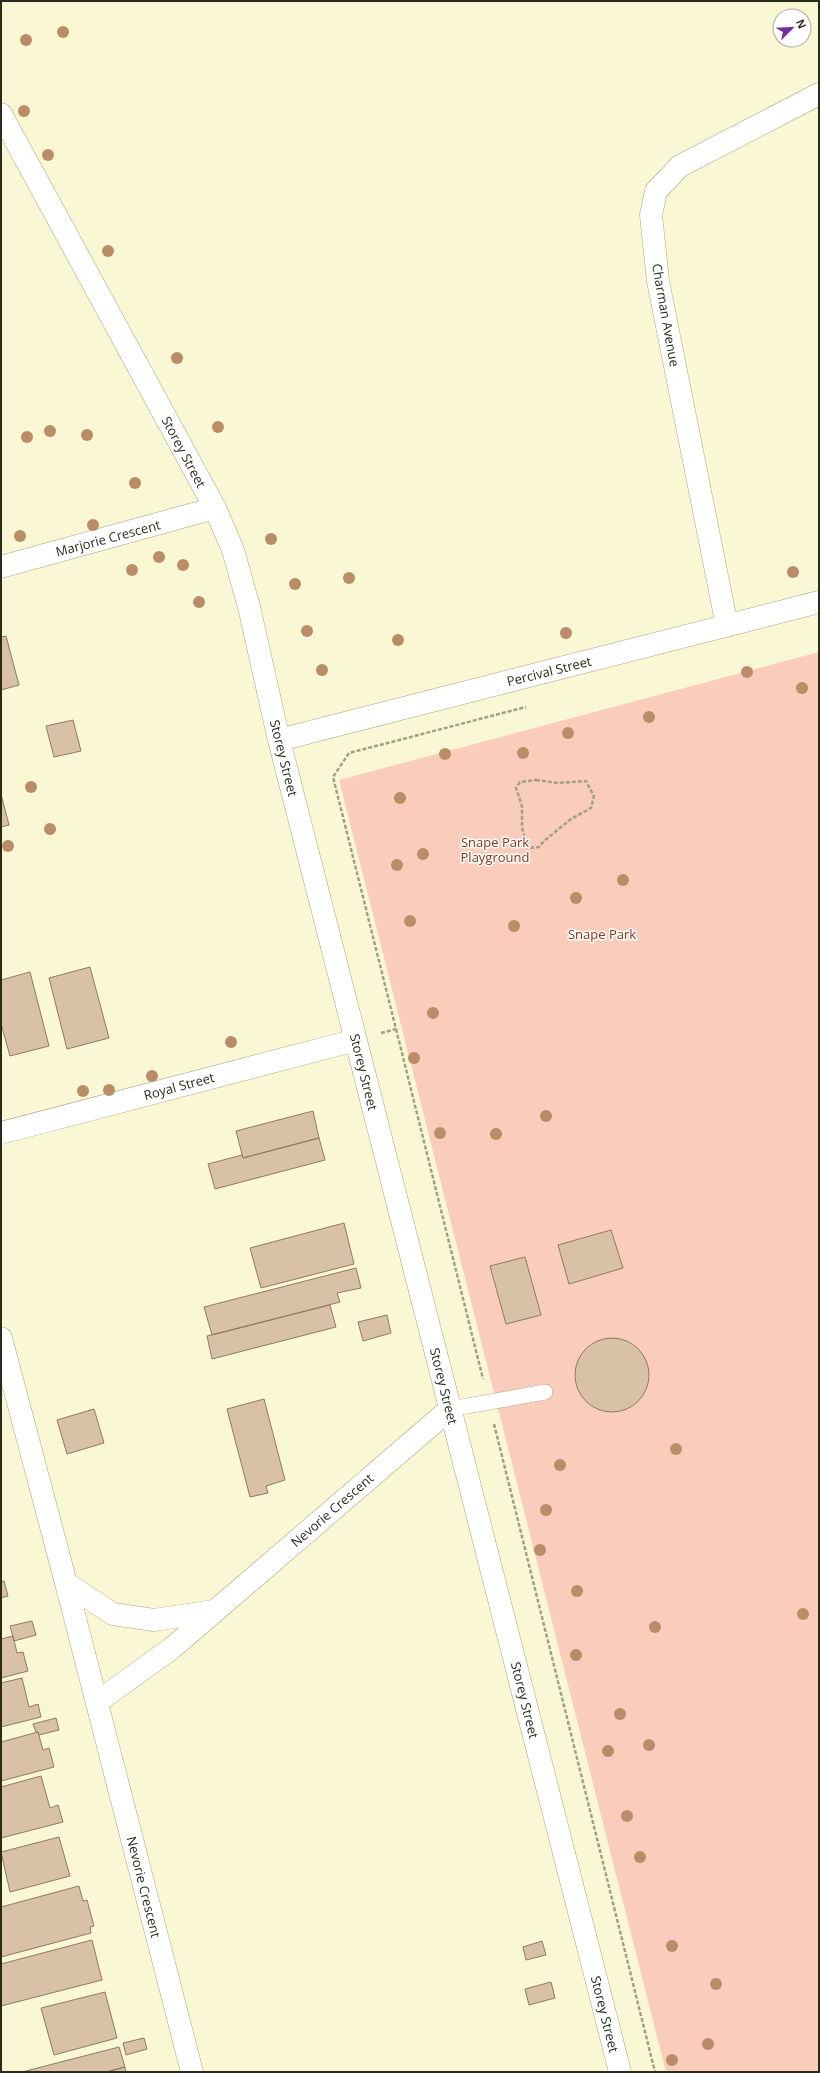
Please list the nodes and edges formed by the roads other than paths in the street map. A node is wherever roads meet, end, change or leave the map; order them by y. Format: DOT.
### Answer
graph roads {
  1 [pos="819,94"];
  2 [pos="1,114"];
  3 [pos="215,508"];
  4 [pos="1,567"];
  5 [pos="819,602"];
  6 [pos="727,626"];
  7 [pos="279,740"];
  8 [pos="356,1040"];
  9 [pos="1,1133"];
  10 [pos="1,1338"];
  11 [pos="545,1392"];
  12 [pos="450,1409"];
  13 [pos="66,1583"];
  14 [pos="214,1612"];
  15 [pos="97,1702"];
  16 [pos="192,2072"];
  17 [pos="620,2072"];
  1 -- 6 [label="street, Charman Avenue"];
  2 -- 3 [label="street, Storey Street"];
  3 -- 4 [label="street, Marjorie Crescent"];
  3 -- 7 [label="street, Storey Street"];
  5 -- 6 [label="street, Percival Street"];
  6 -- 7 [label="street, Percival Street"];
  7 -- 8 [label="street, Storey Street"];
  8 -- 9 [label="street, Royal Street"];
  8 -- 12 [label="street, Storey Street"];
  10 -- 13 [label="street, Nevorie Crescent"];
  11 -- 12 [label="lane"];
  12 -- 14 [label="street, Nevorie Crescent"];
  12 -- 17 [label="street, Storey Street"];
  13 -- 14 [label="street"];
  13 -- 15 [label="street, Nevorie Crescent"];
  14 -- 15 [label="street, Nevorie Crescent"];
  15 -- 16 [label="street, Nevorie Crescent"];
}
